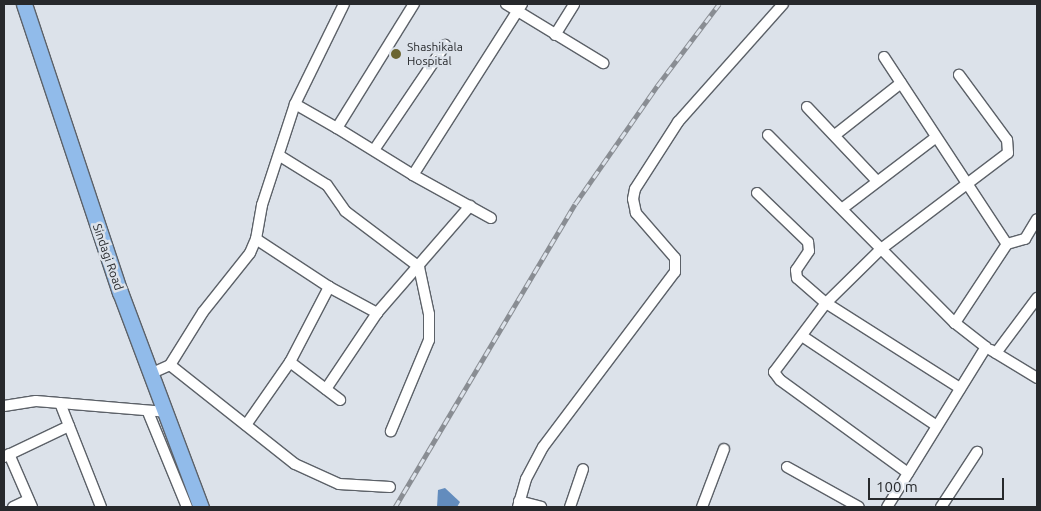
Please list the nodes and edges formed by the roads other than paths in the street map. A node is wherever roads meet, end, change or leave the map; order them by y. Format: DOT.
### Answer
graph roads {
  1 [pos="414,4"];
  2 [pos="506,4"];
  3 [pos="574,4"];
  4 [pos="783,4"];
  5 [pos="339,6"];
  6 [pos="24,7"];
  7 [pos="520,7"];
  8 [pos="555,35"];
  9 [pos="445,45"];
  10 [pos="884,57"];
  11 [pos="603,63"];
  12 [pos="959,75"];
  13 [pos="901,83"];
  14 [pos="295,104"];
  15 [pos="807,107"];
  16 [pos="337,128"];
  17 [pos="768,135"];
  18 [pos="835,136"];
  19 [pos="934,138"];
  20 [pos="374,150"];
  21 [pos="280,156"];
  22 [pos="413,175"];
  23 [pos="877,181"];
  24 [pos="965,182"];
  25 [pos="757,193"];
  26 [pos="470,206"];
  27 [pos="843,208"];
  28 [pos="491,218"];
  29 [pos="1037,219"];
  30 [pos="256,239"];
  31 [pos="1007,244"];
  32 [pos="880,249"];
  33 [pos="419,267"];
  34 [pos="329,286"];
  35 [pos="1037,298"];
  36 [pos="826,303"];
  37 [pos="377,313"];
  38 [pos="955,323"];
  39 [pos="802,336"];
  40 [pos="986,346"];
  41 [pos="996,353"];
  42 [pos="290,362"];
  43 [pos="170,365"];
  44 [pos="150,374"];
  45 [pos="1037,378"];
  46 [pos="960,388"];
  47 [pos="326,389"];
  48 [pos="340,400"];
  49 [pos="60,403"];
  50 [pos="4,406"];
  51 [pos="148,412"];
  52 [pos="166,412"];
  53 [pos="246,425"];
  54 [pos="69,426"];
  55 [pos="937,426"];
  56 [pos="391,431"];
  57 [pos="724,449"];
  58 [pos="977,452"];
  59 [pos="6,456"];
  60 [pos="787,467"];
  61 [pos="583,469"];
  62 [pos="908,472"];
  63 [pos="390,487"];
  64 [pos="30,503"];
  65 [pos="518,504"];
  66 [pos="13,507"];
  67 [pos="101,507"];
  68 [pos="187,507"];
  69 [pos="201,507"];
  70 [pos="541,507"];
  71 [pos="570,507"];
  72 [pos="702,507"];
  73 [pos="859,507"];
  74 [pos="887,507"];
  75 [pos="941,507"];
  1 -- 16 [label="street"];
  2 -- 7 [label="street"];
  3 -- 8 [label="street"];
  4 -- 65 [label="street"];
  5 -- 14 [label="street"];
  6 -- 44 [label="main road, Sindagi Road"];
  7 -- 8 [label="street"];
  7 -- 22 [label="street"];
  8 -- 11 [label="street"];
  9 -- 20 [label="street"];
  10 -- 13 [label="street"];
  12 -- 24 [label="street"];
  13 -- 18 [label="street"];
  13 -- 19 [label="street"];
  14 -- 16 [label="street"];
  14 -- 21 [label="street"];
  15 -- 18 [label="street"];
  16 -- 20 [label="street"];
  17 -- 27 [label="street"];
  18 -- 23 [label="street"];
  19 -- 23 [label="street"];
  19 -- 24 [label="street"];
  20 -- 22 [label="street"];
  21 -- 30 [label="street"];
  21 -- 33 [label="street"];
  22 -- 26 [label="street"];
  23 -- 27 [label="street"];
  24 -- 31 [label="street"];
  24 -- 32 [label="street"];
  25 -- 36 [label="street"];
  26 -- 28 [label="street"];
  26 -- 33 [label="street"];
  27 -- 32 [label="street"];
  29 -- 31 [label="street"];
  30 -- 34 [label="street"];
  30 -- 43 [label="street"];
  31 -- 38 [label="street"];
  32 -- 36 [label="street"];
  32 -- 38 [label="street"];
  33 -- 37 [label="street"];
  33 -- 56 [label="street"];
  34 -- 37 [label="street"];
  34 -- 42 [label="street"];
  35 -- 41 [label="street"];
  36 -- 39 [label="street"];
  36 -- 46 [label="street"];
  37 -- 47 [label="street"];
  38 -- 40 [label="street"];
  39 -- 55 [label="street"];
  39 -- 62 [label="street"];
  40 -- 41 [label="street"];
  40 -- 46 [label="street"];
  41 -- 45 [label="street"];
  42 -- 47 [label="street"];
  42 -- 53 [label="street"];
  43 -- 44 [label="street"];
  43 -- 53 [label="street"];
  44 -- 52 [label="main road, Sindagi Road"];
  46 -- 55 [label="street"];
  47 -- 48 [label="street"];
  49 -- 50 [label="street"];
  49 -- 51 [label="street"];
  49 -- 54 [label="street"];
  51 -- 52 [label="street"];
  51 -- 68 [label="street"];
  52 -- 69 [label="main road, Sindagi Road"];
  53 -- 63 [label="street"];
  54 -- 59 [label="street"];
  54 -- 67 [label="street"];
  55 -- 62 [label="street"];
  57 -- 72 [label="street"];
  58 -- 75 [label="street"];
  59 -- 64 [label="street"];
  60 -- 73 [label="street"];
  61 -- 71 [label="street"];
  62 -- 74 [label="street"];
  64 -- 66 [label="street"];
  65 -- 70 [label="street"];
}
